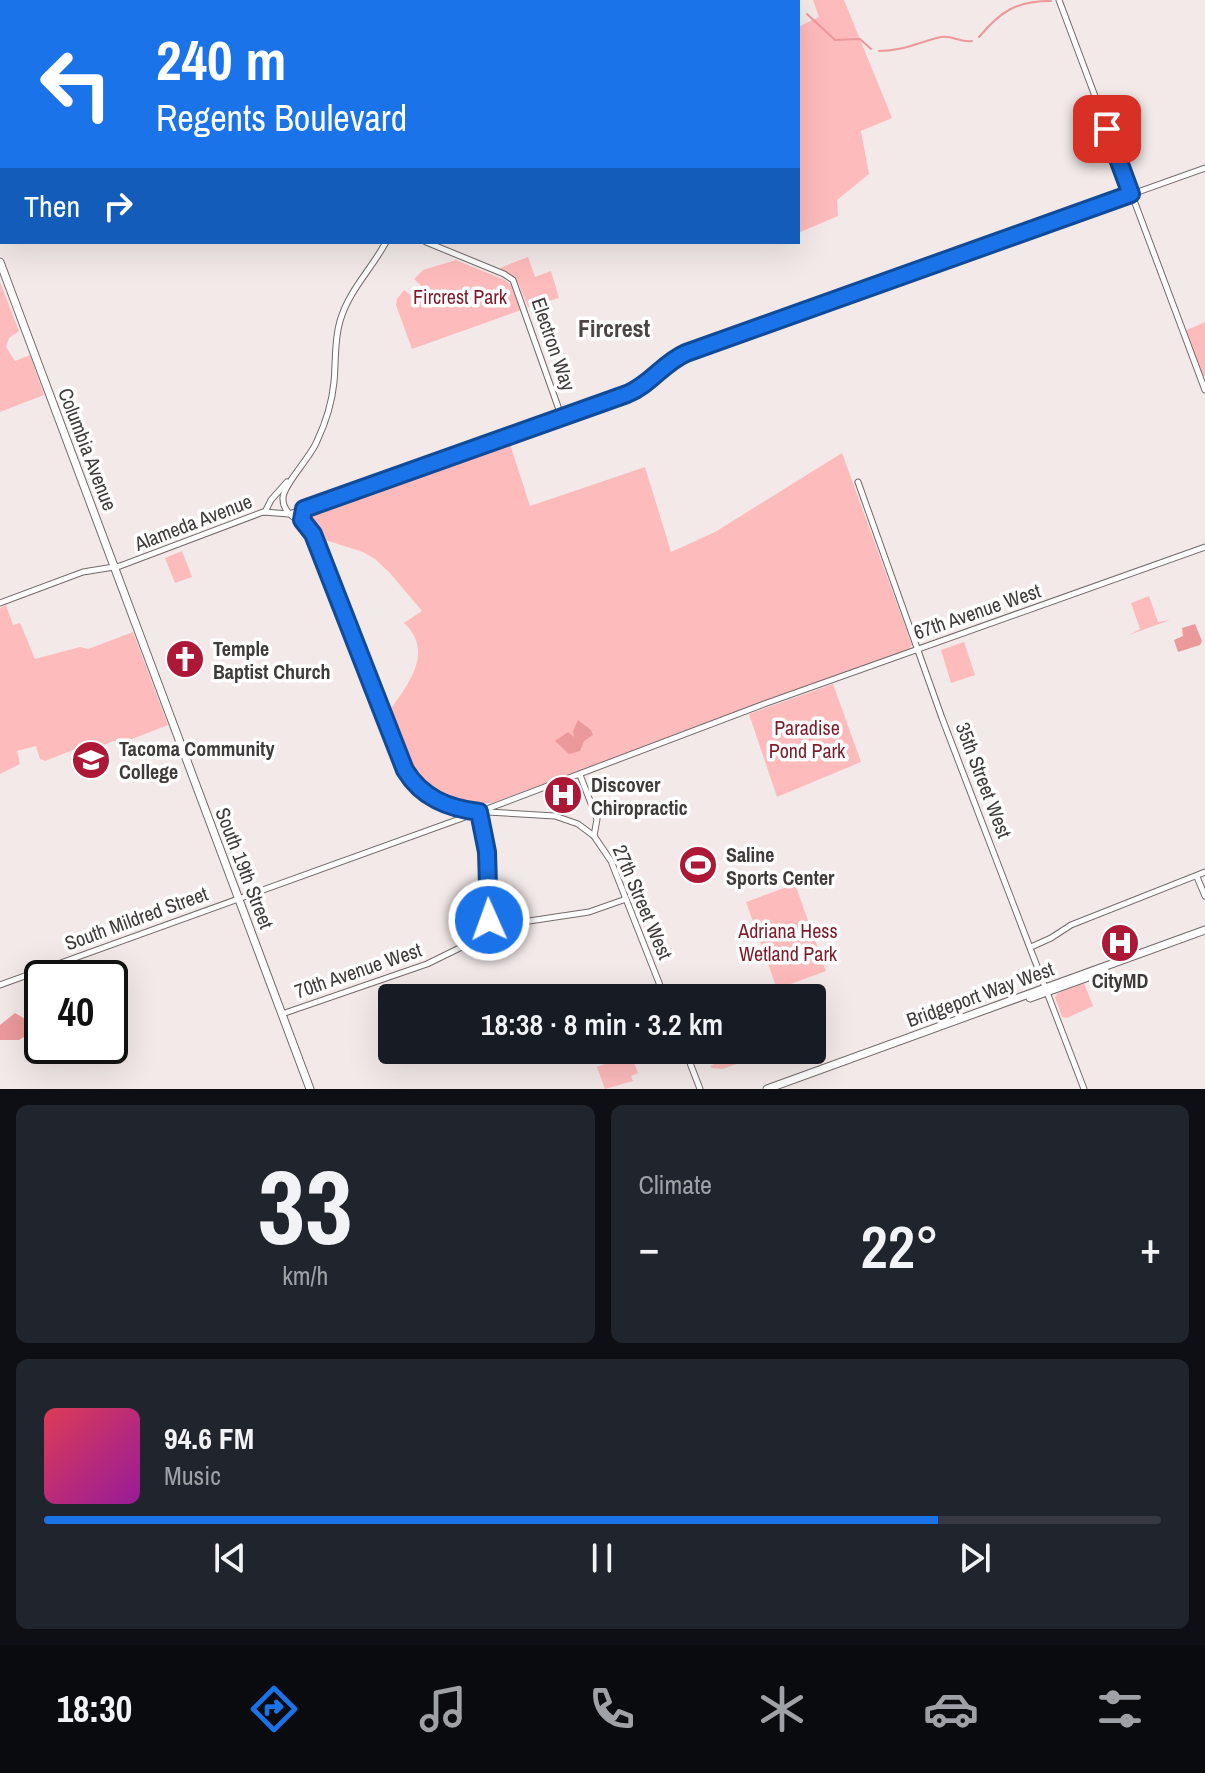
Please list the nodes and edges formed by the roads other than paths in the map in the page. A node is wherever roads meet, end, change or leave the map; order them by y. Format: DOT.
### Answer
graph roads {
  1 [pos="1059,0"];
  2 [pos="1205,168"];
  3 [pos="1131,194"];
  4 [pos="385,244"];
  5 [pos="431,244"];
  6 [pos="0,262"];
  7 [pos="1205,390"];
  8 [pos="562,418"];
  9 [pos="297,474"];
  10 [pos="858,482"];
  11 [pos="304,509"];
  12 [pos="265,512"];
  13 [pos="289,514"];
  14 [pos="306,525"];
  15 [pos="1203,549"];
  16 [pos="115,568"];
  17 [pos="0,603"];
  18 [pos="917,649"];
  19 [pos="580,775"];
  20 [pos="450,806"];
  21 [pos="479,812"];
  22 [pos="453,821"];
  23 [pos="594,836"];
  24 [pos="1205,872"];
  25 [pos="1197,877"];
  26 [pos="1205,896"];
  27 [pos="239,898"];
  28 [pos="626,899"];
  29 [pos="1205,932"];
  30 [pos="494,933"];
  31 [pos="1031,947"];
  32 [pos="659,984"];
  33 [pos="0,985"];
  34 [pos="1047,989"];
  35 [pos="282,1014"];
  36 [pos="690,1064"];
  37 [pos="310,1089"];
  38 [pos="700,1089"];
  39 [pos="767,1089"];
  40 [pos="780,1089"];
  41 [pos="1084,1089"];
  1 -- 3 [label="street"];
  2 -- 3 [label="street, Alameda Avenue"];
  3 -- 7 [label="street"];
  3 -- 8 [label="street, Alameda Avenue"];
  4 -- 9 [label="street"];
  5 -- 8 [label="street, Electron Way"];
  6 -- 16 [label="main road, Columbia Avenue"];
  8 -- 11 [label="street, Alameda Avenue"];
  9 -- 12 [label="street"];
  9 -- 13 [label="street"];
  10 -- 18 [label="street, 35th Street West"];
  11 -- 13 [label="street, Alameda Avenue"];
  11 -- 14 [label="street"];
  12 -- 13 [label="street, Alameda Avenue"];
  12 -- 16 [label="street, Alameda Avenue"];
  13 -- 14 [label="street"];
  14 -- 20 [label="street"];
  15 -- 18 [label="street, 67th Avenue West"];
  16 -- 17 [label="street, Alameda Avenue"];
  16 -- 27 [label="main road, South 19th Street"];
  18 -- 19 [label="street, 67th Avenue West"];
  18 -- 31 [label="street, 35th Street West"];
  19 -- 21 [label="street, 67th Avenue West"];
  19 -- 23 [label="street, 27th Street West"];
  20 -- 21 [label="street"];
  20 -- 22 [label="street"];
  21 -- 22 [label="street, 67th Avenue West"];
  21 -- 23 [label="street"];
  21 -- 30 [label="street"];
  22 -- 27 [label="street, South Mildred Street"];
  23 -- 28 [label="street, 27th Street West"];
  24 -- 25 [label="street"];
  25 -- 26 [label="street"];
  25 -- 31 [label="street"];
  27 -- 33 [label="street, South Mildred Street"];
  27 -- 35 [label="main road, South 19th Street"];
  28 -- 30 [label="street, 70th Avenue West"];
  28 -- 32 [label="street, 27th Street West"];
  29 -- 34 [label="main road, Bridgeport Way West"];
  30 -- 35 [label="street, 70th Avenue West"];
  31 -- 34 [label="street, 35th Street West"];
  34 -- 39 [label="main road, Bridgeport Way West"];
  34 -- 40 [label="main road, Bridgeport Way West"];
  34 -- 41 [label="street, 35th Street West"];
  35 -- 37 [label="main road, South 19th Street"];
  36 -- 38 [label="street"];
}
